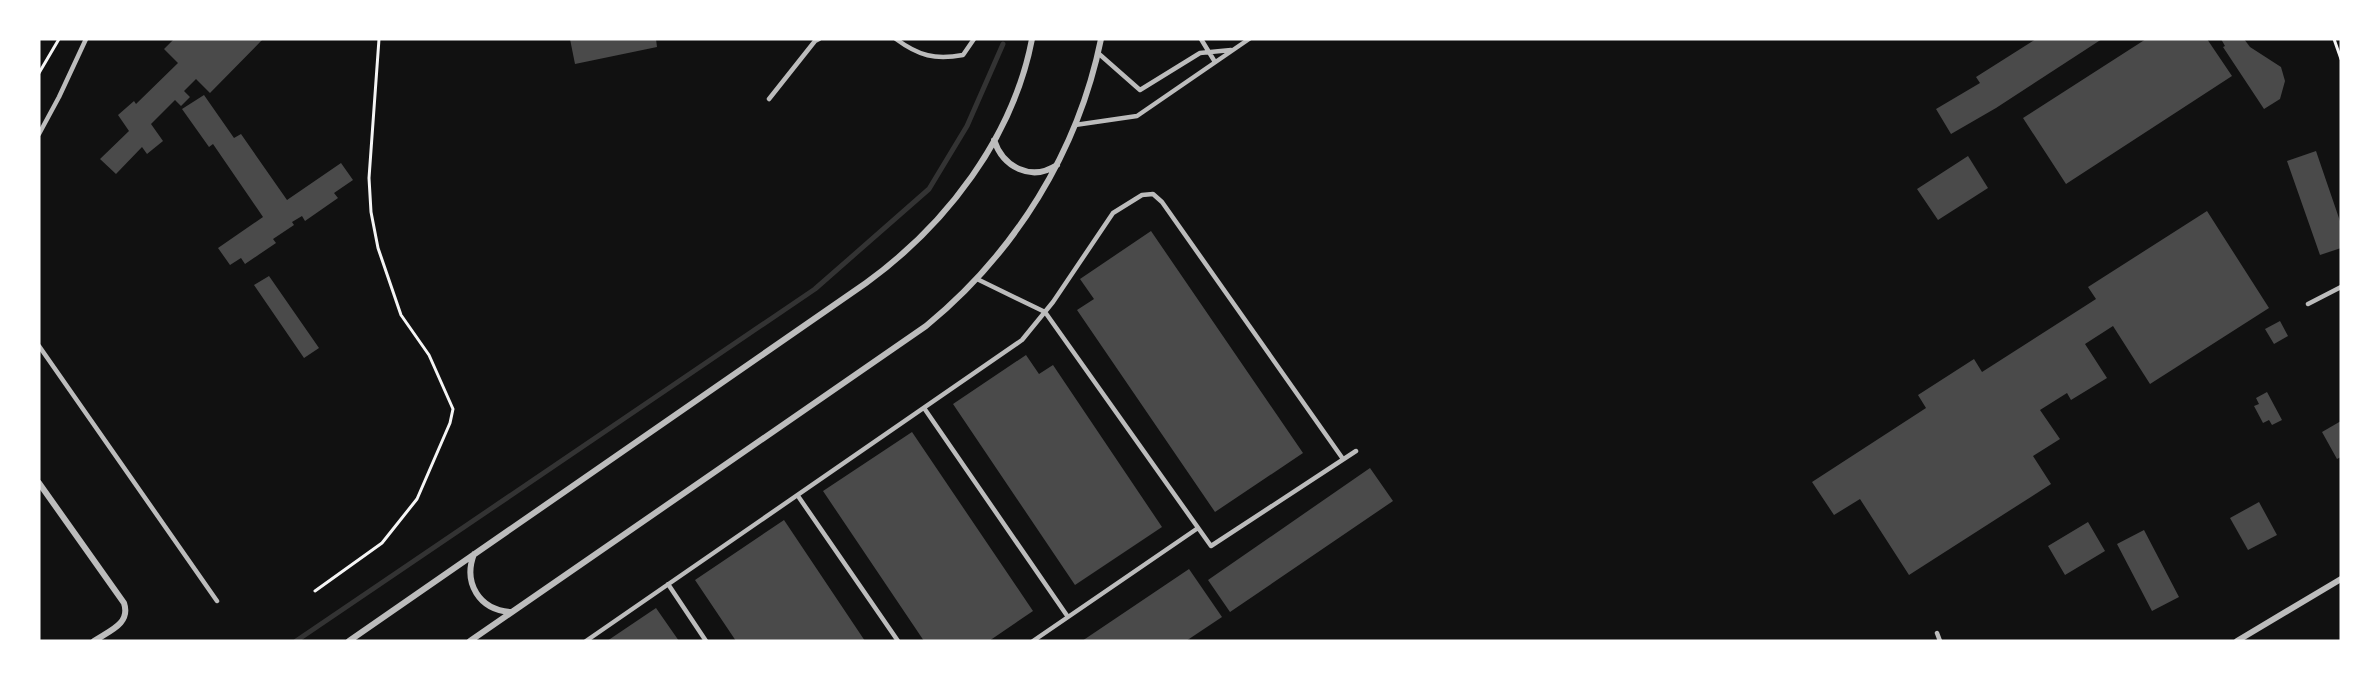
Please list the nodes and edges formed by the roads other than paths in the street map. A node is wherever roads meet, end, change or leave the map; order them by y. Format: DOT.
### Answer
graph roads {
  1 [pos="86,39"];
  2 [pos="819,39"];
  3 [pos="896,39"];
  4 [pos="974,39"];
  5 [pos="1032,39"];
  6 [pos="1101,39"];
  7 [pos="1201,39"];
  8 [pos="1249,39"];
  9 [pos="1234,49"];
  10 [pos="1209,52"];
  11 [pos="1098,53"];
  12 [pos="1215,62"];
  13 [pos="769,99"];
  14 [pos="1075,125"];
  15 [pos="39,134"];
  16 [pos="994,140"];
  17 [pos="1057,165"];
  18 [pos="976,279"];
  19 [pos="2341,287"];
  20 [pos="2308,304"];
  21 [pos="1045,312"];
  22 [pos="39,346"];
  23 [pos="924,408"];
  24 [pos="1356,451"];
  25 [pos="1342,459"];
  26 [pos="39,483"];
  27 [pos="798,496"];
  28 [pos="1198,528"];
  29 [pos="475,554"];
  30 [pos="2341,579"];
  31 [pos="668,584"];
  32 [pos="217,601"];
  33 [pos="511,612"];
  34 [pos="1068,616"];
  35 [pos="1937,633"];
  36 [pos="94,641"];
  37 [pos="349,641"];
  38 [pos="470,641"];
  39 [pos="586,641"];
  40 [pos="706,641"];
  41 [pos="898,641"];
  42 [pos="1032,641"];
  43 [pos="1940,641"];
  44 [pos="2237,641"];
  1 -- 15 [label="lane"];
  2 -- 13 [label="lane"];
  3 -- 4 [label="lane"];
  5 -- 16 [label="street"];
  6 -- 11 [label="street"];
  7 -- 10 [label="lane"];
  8 -- 9 [label="lane"];
  9 -- 10 [label="lane"];
  9 -- 12 [label="lane"];
  10 -- 11 [label="lane"];
  10 -- 12 [label="lane"];
  11 -- 14 [label="street"];
  12 -- 14 [label="lane"];
  14 -- 17 [label="street"];
  16 -- 17 [label="street"];
  16 -- 29 [label="street"];
  17 -- 18 [label="street"];
  18 -- 21 [label="lane"];
  18 -- 33 [label="street"];
  19 -- 20 [label="lane"];
  21 -- 23 [label="lane"];
  21 -- 25 [label="lane"];
  21 -- 28 [label="lane"];
  22 -- 32 [label="lane"];
  23 -- 27 [label="lane"];
  23 -- 34 [label="lane"];
  24 -- 25 [label="lane"];
  25 -- 28 [label="lane"];
  26 -- 36 [label="street"];
  27 -- 31 [label="lane"];
  27 -- 41 [label="lane"];
  28 -- 34 [label="lane"];
  29 -- 33 [label="street"];
  29 -- 37 [label="street"];
  30 -- 44 [label="street"];
  31 -- 39 [label="lane"];
  31 -- 40 [label="lane"];
  33 -- 38 [label="street"];
  34 -- 42 [label="lane"];
  35 -- 43 [label="lane"];
}
